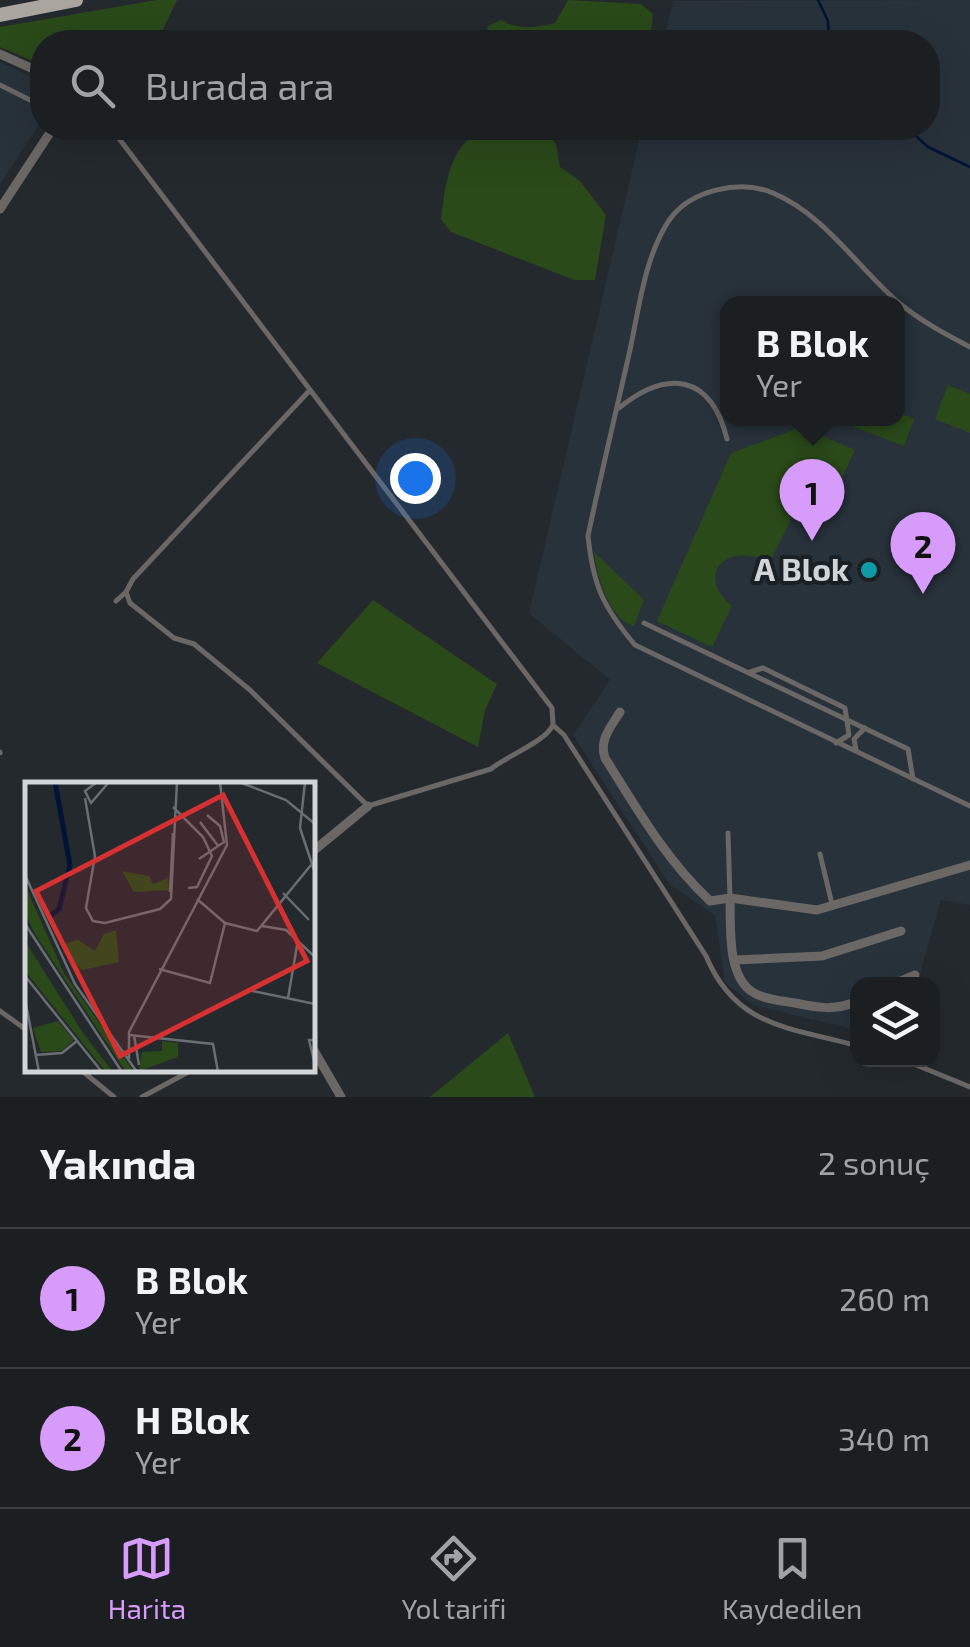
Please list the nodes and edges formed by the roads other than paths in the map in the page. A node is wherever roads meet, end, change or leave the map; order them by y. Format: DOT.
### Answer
graph roads {
  1 [pos="76,0"];
  2 [pos="0,15"];
  3 [pos="0,54"];
  4 [pos="30,68"];
  5 [pos="0,85"];
  6 [pos="30,100"];
  7 [pos="45,140"];
  8 [pos="120,140"];
  9 [pos="0,209"];
  10 [pos="892,296"];
  11 [pos="905,307"];
  12 [pos="970,348"];
  13 [pos="310,390"];
  14 [pos="616,410"];
  15 [pos="720,415"];
  16 [pos="724,426"];
  17 [pos="727,439"];
  18 [pos="126,592"];
  19 [pos="116,601"];
  20 [pos="644,623"];
  21 [pos="620,712"];
  22 [pos="849,721"];
  23 [pos="554,725"];
  24 [pos="864,728"];
  25 [pos="836,743"];
  26 [pos="856,752"];
  27 [pos="913,779"];
  28 [pos="368,806"];
  29 [pos="970,806"];
  30 [pos="728,834"];
  31 [pos="315,850"];
  32 [pos="820,854"];
  33 [pos="970,865"];
  34 [pos="730,898"];
  35 [pos="832,906"];
  36 [pos="901,931"];
  37 [pos="735,960"];
  38 [pos="915,975"];
  39 [pos="910,977"];
  40 [pos="850,1003"];
  41 [pos="0,1012"];
  42 [pos="25,1029"];
  43 [pos="850,1044"];
  44 [pos="315,1052"];
  45 [pos="922,1067"];
  46 [pos="83,1072"];
  47 [pos="188,1072"];
  48 [pos="970,1086"];
  49 [pos="114,1097"];
  50 [pos="142,1097"];
  51 [pos="341,1097"];
  1 -- 2 [label="main road"];
  3 -- 4 [label="street"];
  5 -- 6 [label="lane"];
  7 -- 9 [label="street"];
  8 -- 13 [label="lane"];
  10 -- 14 [label="lane"];
  11 -- 12 [label="lane"];
  13 -- 18 [label="lane"];
  13 -- 23 [label="lane"];
  14 -- 15 [label="lane"];
  14 -- 25 [label="lane"];
  16 -- 17 [label="lane"];
  18 -- 19 [label="lane"];
  18 -- 28 [label="lane"];
  20 -- 22 [label="lane"];
  21 -- 34 [label="street"];
  22 -- 24 [label="lane"];
  22 -- 25 [label="lane"];
  23 -- 28 [label="lane"];
  23 -- 43 [label="lane"];
  24 -- 26 [label="lane"];
  24 -- 27 [label="lane"];
  25 -- 26 [label="lane"];
  26 -- 27 [label="lane"];
  27 -- 29 [label="lane"];
  28 -- 31 [label="street"];
  30 -- 34 [label="lane"];
  32 -- 35 [label="lane"];
  33 -- 35 [label="street"];
  34 -- 35 [label="street"];
  34 -- 37 [label="street"];
  36 -- 37 [label="street"];
  37 -- 40 [label="street"];
  38 -- 39 [label="street"];
  41 -- 42 [label="lane"];
  44 -- 51 [label="street"];
  45 -- 48 [label="lane"];
  46 -- 49 [label="lane"];
  47 -- 50 [label="lane"];
}
